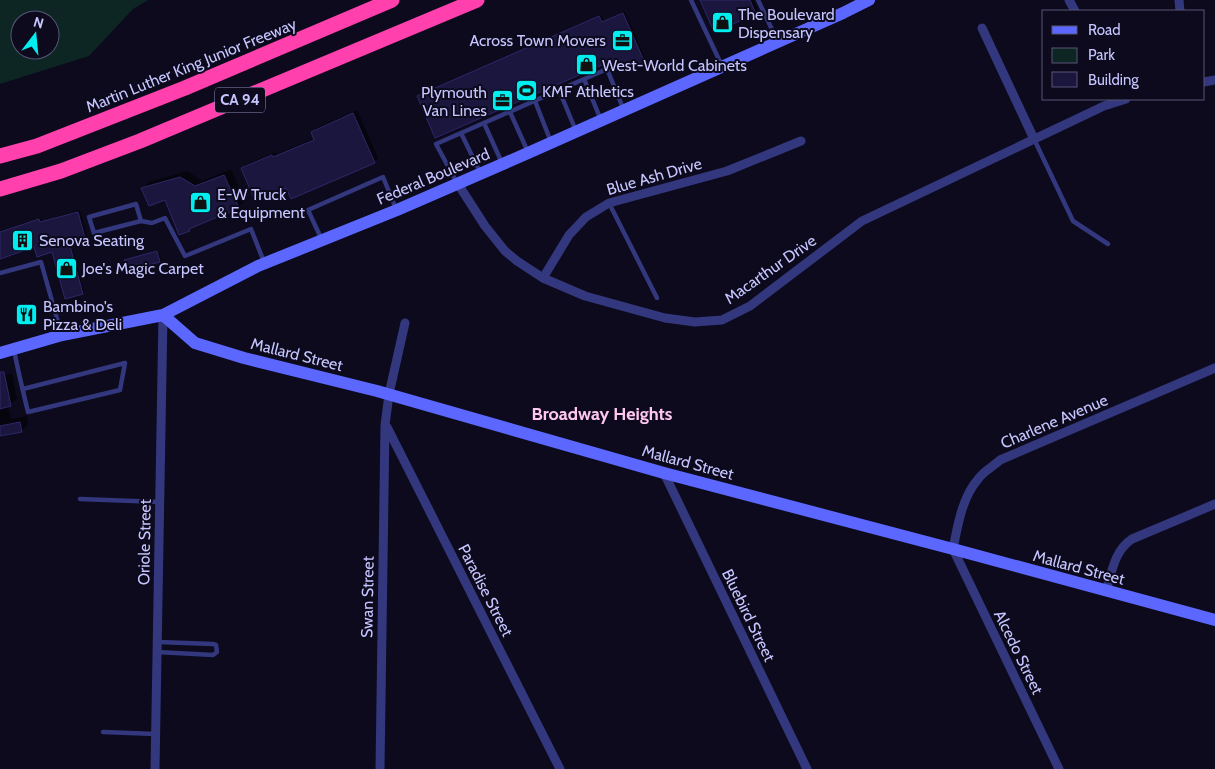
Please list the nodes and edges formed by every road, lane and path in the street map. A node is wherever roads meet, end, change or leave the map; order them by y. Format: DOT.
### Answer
graph roads {
  1 [pos="392,0"];
  2 [pos="477,0"];
  3 [pos="691,0"];
  4 [pos="758,0"];
  5 [pos="869,0"];
  6 [pos="982,28"];
  7 [pos="778,42"];
  8 [pos="723,67"];
  9 [pos="584,79"];
  10 [pos="559,90"];
  11 [pos="534,101"];
  12 [pos="1112,101"];
  13 [pos="624,110"];
  14 [pos="510,112"];
  15 [pos="601,121"];
  16 [pos="484,123"];
  17 [pos="576,132"];
  18 [pos="461,133"];
  19 [pos="1034,140"];
  20 [pos="801,141"];
  21 [pos="551,143"];
  22 [pos="528,153"];
  23 [pos="0,156"];
  24 [pos="503,164"];
  25 [pos="481,174"];
  26 [pos="458,184"];
  27 [pos="0,189"];
  28 [pos="609,203"];
  29 [pos="397,210"];
  30 [pos="141,221"];
  31 [pos="322,240"];
  32 [pos="1108,244"];
  33 [pos="265,264"];
  34 [pos="0,273"];
  35 [pos="543,278"];
  36 [pos="657,298"];
  37 [pos="163,315"];
  38 [pos="404,323"];
  39 [pos="62,335"];
  40 [pos="14,349"];
  41 [pos="0,353"];
  42 [pos="1215,368"];
  43 [pos="23,389"];
  44 [pos="388,394"];
  45 [pos="385,425"];
  46 [pos="664,473"];
  47 [pos="80,499"];
  48 [pos="160,502"];
  49 [pos="1215,504"];
  50 [pos="953,548"];
  51 [pos="1106,591"];
  52 [pos="1215,620"];
  53 [pos="158,642"];
  54 [pos="157,652"];
  55 [pos="103,732"];
  56 [pos="156,734"];
  57 [pos="155,769"];
  58 [pos="380,769"];
  59 [pos="560,769"];
  60 [pos="807,769"];
  61 [pos="1059,769"];
  1 -- 23 [label="highway, Martin Luther King Junior Freeway / CA 94"];
  2 -- 27 [label="highway, CA 94"];
  3 -- 8 [label="lane"];
  4 -- 7 [label="lane"];
  5 -- 7 [label="street, Federal Boulevard"];
  6 -- 19 [label="street"];
  7 -- 8 [label="street, Federal Boulevard"];
  8 -- 13 [label="street, Federal Boulevard"];
  9 -- 10 [label="lane"];
  9 -- 13 [label="lane"];
  9 -- 15 [label="lane"];
  10 -- 11 [label="lane"];
  10 -- 17 [label="lane"];
  11 -- 14 [label="lane"];
  11 -- 21 [label="lane"];
  12 -- 19 [label="street, Macarthur Drive"];
  13 -- 15 [label="street, Federal Boulevard"];
  14 -- 16 [label="lane"];
  14 -- 22 [label="lane"];
  15 -- 17 [label="street, Federal Boulevard"];
  16 -- 18 [label="lane"];
  16 -- 24 [label="lane"];
  17 -- 21 [label="street, Federal Boulevard"];
  18 -- 25 [label="lane"];
  18 -- 26 [label="lane"];
  19 -- 32 [label="lane"];
  19 -- 35 [label="street, Macarthur Drive"];
  20 -- 28 [label="street, Blue Ash Drive"];
  21 -- 22 [label="street, Federal Boulevard"];
  22 -- 24 [label="street, Federal Boulevard"];
  24 -- 25 [label="street, Federal Boulevard"];
  25 -- 26 [label="street, Federal Boulevard"];
  26 -- 29 [label="street, Federal Boulevard"];
  26 -- 35 [label="street, Macarthur Drive"];
  28 -- 35 [label="street, Blue Ash Drive"];
  28 -- 36 [label="lane"];
  29 -- 31 [label="street, Federal Boulevard"];
  29 -- 31 [label="lane"];
  30 -- 30 [label="lane"];
  30 -- 33 [label="lane"];
  31 -- 33 [label="street, Federal Boulevard"];
  33 -- 37 [label="street, Federal Boulevard"];
  34 -- 39 [label="lane"];
  37 -- 39 [label="street, Federal Boulevard"];
  37 -- 44 [label="street, Mallard Street"];
  37 -- 48 [label="street, Oriole Street"];
  38 -- 44 [label="street, Swan Street"];
  39 -- 40 [label="street, Federal Boulevard"];
  40 -- 41 [label="street, Federal Boulevard"];
  40 -- 43 [label="lane"];
  42 -- 50 [label="street, Charlene Avenue"];
  43 -- 43 [label="lane"];
  44 -- 45 [label="street, Swan Street"];
  44 -- 46 [label="street, Mallard Street"];
  45 -- 58 [label="street, Swan Street"];
  45 -- 59 [label="street, Paradise Street"];
  46 -- 50 [label="street, Mallard Street"];
  46 -- 60 [label="street, Bluebird Street"];
  47 -- 48 [label="lane"];
  48 -- 53 [label="street, Oriole Street"];
  49 -- 51 [label="street"];
  50 -- 51 [label="street, Mallard Street"];
  50 -- 61 [label="street, Alcedo Street"];
  51 -- 52 [label="street, Mallard Street"];
  53 -- 54 [label="street, Oriole Street"];
  53 -- 54 [label="lane"];
  54 -- 56 [label="street, Oriole Street"];
  55 -- 56 [label="lane"];
  56 -- 57 [label="street, Oriole Street"];
}
